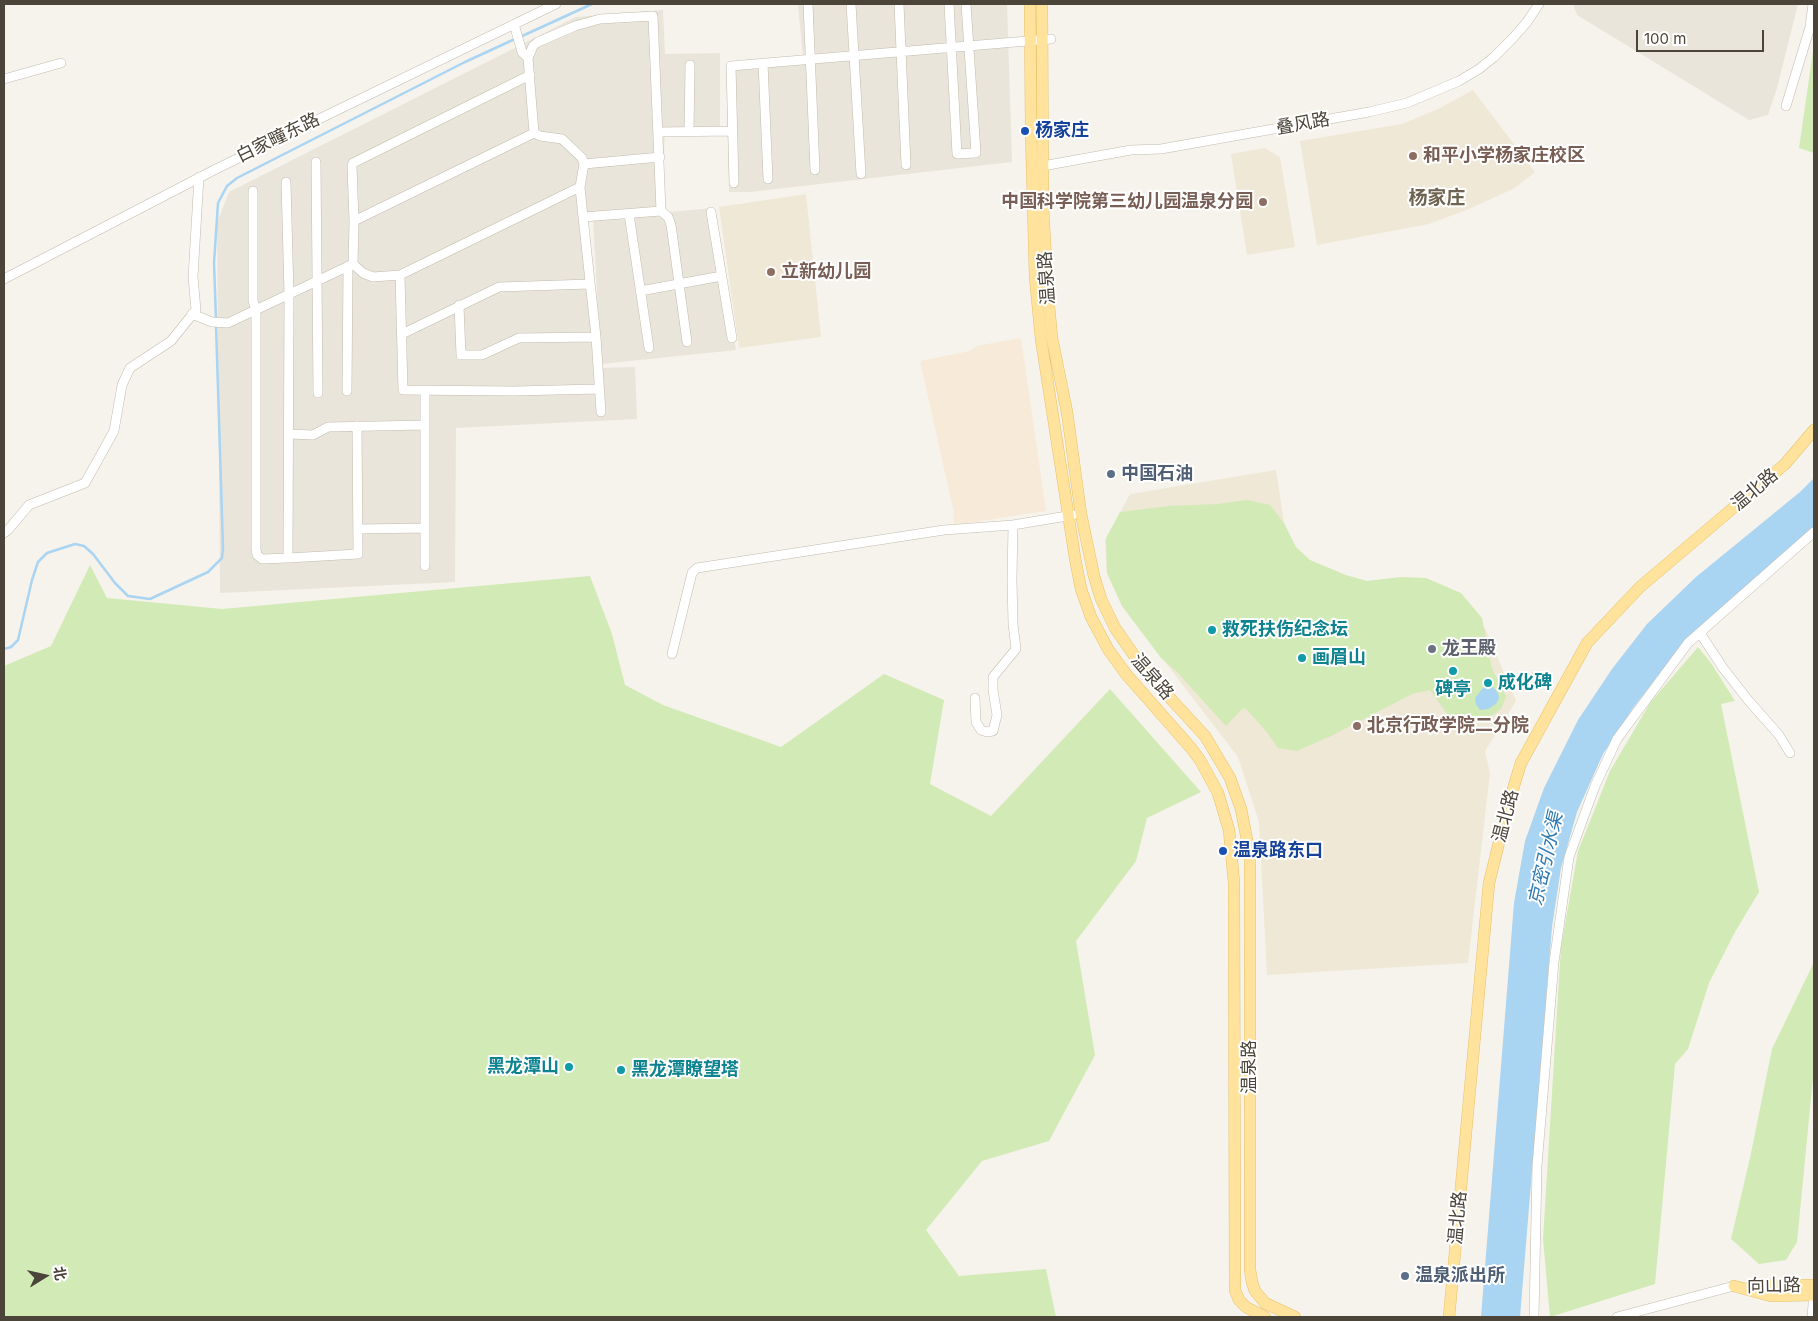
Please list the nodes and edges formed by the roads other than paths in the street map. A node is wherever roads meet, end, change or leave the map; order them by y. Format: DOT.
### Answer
graph roads {
  1 [pos="556,4"];
  2 [pos="808,4"];
  3 [pos="851,4"];
  4 [pos="899,4"];
  5 [pos="948,4"];
  6 [pos="966,4"];
  7 [pos="1030,4"];
  8 [pos="1042,4"];
  9 [pos="1540,4"];
  10 [pos="1813,4"];
  11 [pos="514,24"];
  12 [pos="1041,40"];
  13 [pos="969,46"];
  14 [pos="951,48"];
  15 [pos="901,52"];
  16 [pos="854,56"];
  17 [pos="528,58"];
  18 [pos="811,59"];
  19 [pos="61,63"];
  20 [pos="763,63"];
  21 [pos="690,65"];
  22 [pos="530,75"];
  23 [pos="4,79"];
  24 [pos="1786,106"];
  25 [pos="732,131"];
  26 [pos="659,132"];
  27 [pos="690,132"];
  28 [pos="534,133"];
  29 [pos="660,157"];
  30 [pos="316,162"];
  31 [pos="584,164"];
  32 [pos="906,165"];
  33 [pos="1037,167"];
  34 [pos="815,170"];
  35 [pos="861,174"];
  36 [pos="199,177"];
  37 [pos="768,179"];
  38 [pos="286,182"];
  39 [pos="734,183"];
  40 [pos="580,187"];
  41 [pos="253,191"];
  42 [pos="662,211"];
  43 [pos="711,212"];
  44 [pos="629,214"];
  45 [pos="583,217"];
  46 [pos="354,221"];
  47 [pos="351,265"];
  48 [pos="400,275"];
  49 [pos="722,276"];
  50 [pos="4,279"];
  51 [pos="319,280"];
  52 [pos="590,284"];
  53 [pos="679,284"];
  54 [pos="640,291"];
  55 [pos="289,294"];
  56 [pos="459,305"];
  57 [pos="256,310"];
  58 [pos="192,314"];
  59 [pos="402,334"];
  60 [pos="596,337"];
  61 [pos="732,338"];
  62 [pos="687,342"];
  63 [pos="648,348"];
  64 [pos="599,389"];
  65 [pos="347,391"];
  66 [pos="425,392"];
  67 [pos="318,393"];
  68 [pos="601,412"];
  69 [pos="425,425"];
  70 [pos="357,426"];
  71 [pos="1814,430"];
  72 [pos="289,434"];
  73 [pos="1081,514"];
  74 [pos="1068,516"];
  75 [pos="1013,524"];
  76 [pos="425,528"];
  77 [pos="358,529"];
  78 [pos="1814,532"];
  79 [pos="4,533"];
  80 [pos="288,558"];
  81 [pos="425,566"];
  82 [pos="1700,633"];
  83 [pos="672,654"];
  84 [pos="975,698"];
  85 [pos="1790,753"];
  86 [pos="1250,1270"];
  87 [pos="1234,1272"];
  88 [pos="1814,1285"];
  89 [pos="1734,1286"];
  90 [pos="1814,1294"];
  91 [pos="1265,1317"];
  92 [pos="1295,1317"];
  93 [pos="1449,1317"];
  94 [pos="1534,1317"];
  95 [pos="1617,1317"];
  96 [pos="1812,1317"];
  1 -- 11 [label="street, 白家疃东路"];
  2 -- 18 [label="street"];
  3 -- 16 [label="street"];
  4 -- 15 [label="street"];
  5 -- 14 [label="street"];
  6 -- 13 [label="street"];
  7 -- 12 [label="main road, 温泉路"];
  8 -- 12 [label="main road, 温泉路"];
  9 -- 33 [label="street, 叠风路"];
  10 -- 24 [label="street"];
  11 -- 17 [label="street"];
  11 -- 36 [label="street, 白家疃东路"];
  12 -- 13 [label="street"];
  12 -- 33 [label="main road, 温泉路"];
  13 -- 14 [label="street"];
  13 -- 14 [label="street"];
  14 -- 15 [label="street"];
  15 -- 16 [label="street"];
  15 -- 32 [label="street"];
  16 -- 18 [label="street"];
  16 -- 35 [label="street"];
  17 -- 22 [label="street"];
  17 -- 26 [label="street"];
  18 -- 20 [label="street"];
  18 -- 34 [label="street"];
  19 -- 23 [label="street"];
  20 -- 25 [label="street"];
  20 -- 37 [label="street"];
  21 -- 27 [label="street"];
  22 -- 28 [label="street"];
  22 -- 46 [label="street"];
  25 -- 27 [label="street"];
  25 -- 39 [label="street"];
  26 -- 27 [label="street"];
  26 -- 29 [label="street"];
  28 -- 31 [label="street"];
  28 -- 46 [label="street"];
  29 -- 31 [label="street"];
  29 -- 42 [label="street"];
  30 -- 51 [label="street"];
  31 -- 40 [label="street"];
  33 -- 73 [label="main road, 温泉路"];
  33 -- 74 [label="main road, 温泉路"];
  36 -- 50 [label="street, 白家疃东路"];
  36 -- 58 [label="street"];
  38 -- 55 [label="street"];
  40 -- 45 [label="street"];
  40 -- 48 [label="street"];
  41 -- 57 [label="street"];
  42 -- 44 [label="street"];
  42 -- 53 [label="street"];
  43 -- 49 [label="street"];
  44 -- 45 [label="street"];
  44 -- 54 [label="street"];
  45 -- 52 [label="street"];
  46 -- 47 [label="street"];
  47 -- 48 [label="street"];
  47 -- 51 [label="street"];
  47 -- 65 [label="street"];
  48 -- 59 [label="street"];
  49 -- 53 [label="street"];
  49 -- 61 [label="street"];
  51 -- 55 [label="street"];
  51 -- 67 [label="street"];
  52 -- 56 [label="street"];
  52 -- 60 [label="street"];
  53 -- 54 [label="street"];
  53 -- 62 [label="street"];
  54 -- 63 [label="street"];
  55 -- 57 [label="street"];
  55 -- 72 [label="street"];
  56 -- 59 [label="street"];
  56 -- 60 [label="street"];
  57 -- 58 [label="street"];
  57 -- 80 [label="street"];
  58 -- 79 [label="street"];
  59 -- 66 [label="street"];
  60 -- 64 [label="street"];
  64 -- 66 [label="street"];
  64 -- 68 [label="street"];
  66 -- 69 [label="street"];
  69 -- 70 [label="street"];
  69 -- 76 [label="street"];
  70 -- 72 [label="street"];
  70 -- 77 [label="street"];
  71 -- 93 [label="main road, 温北路"];
  72 -- 80 [label="street"];
  73 -- 74 [label="street"];
  73 -- 86 [label="main road, 温泉路"];
  74 -- 75 [label="street"];
  74 -- 87 [label="main road, 温泉路"];
  75 -- 83 [label="street"];
  75 -- 84 [label="street"];
  76 -- 77 [label="street"];
  76 -- 81 [label="street"];
  77 -- 80 [label="street"];
  78 -- 82 [label="street"];
  82 -- 85 [label="street"];
  82 -- 94 [label="street"];
  86 -- 87 [label="main road"];
  86 -- 92 [label="main road, 温泉路"];
  87 -- 91 [label="main road, 温泉路"];
  88 -- 89 [label="main road, 向山路"];
  89 -- 90 [label="main road, 向山路"];
  89 -- 95 [label="street, 向山路"];
  90 -- 96 [label="street"];
}
